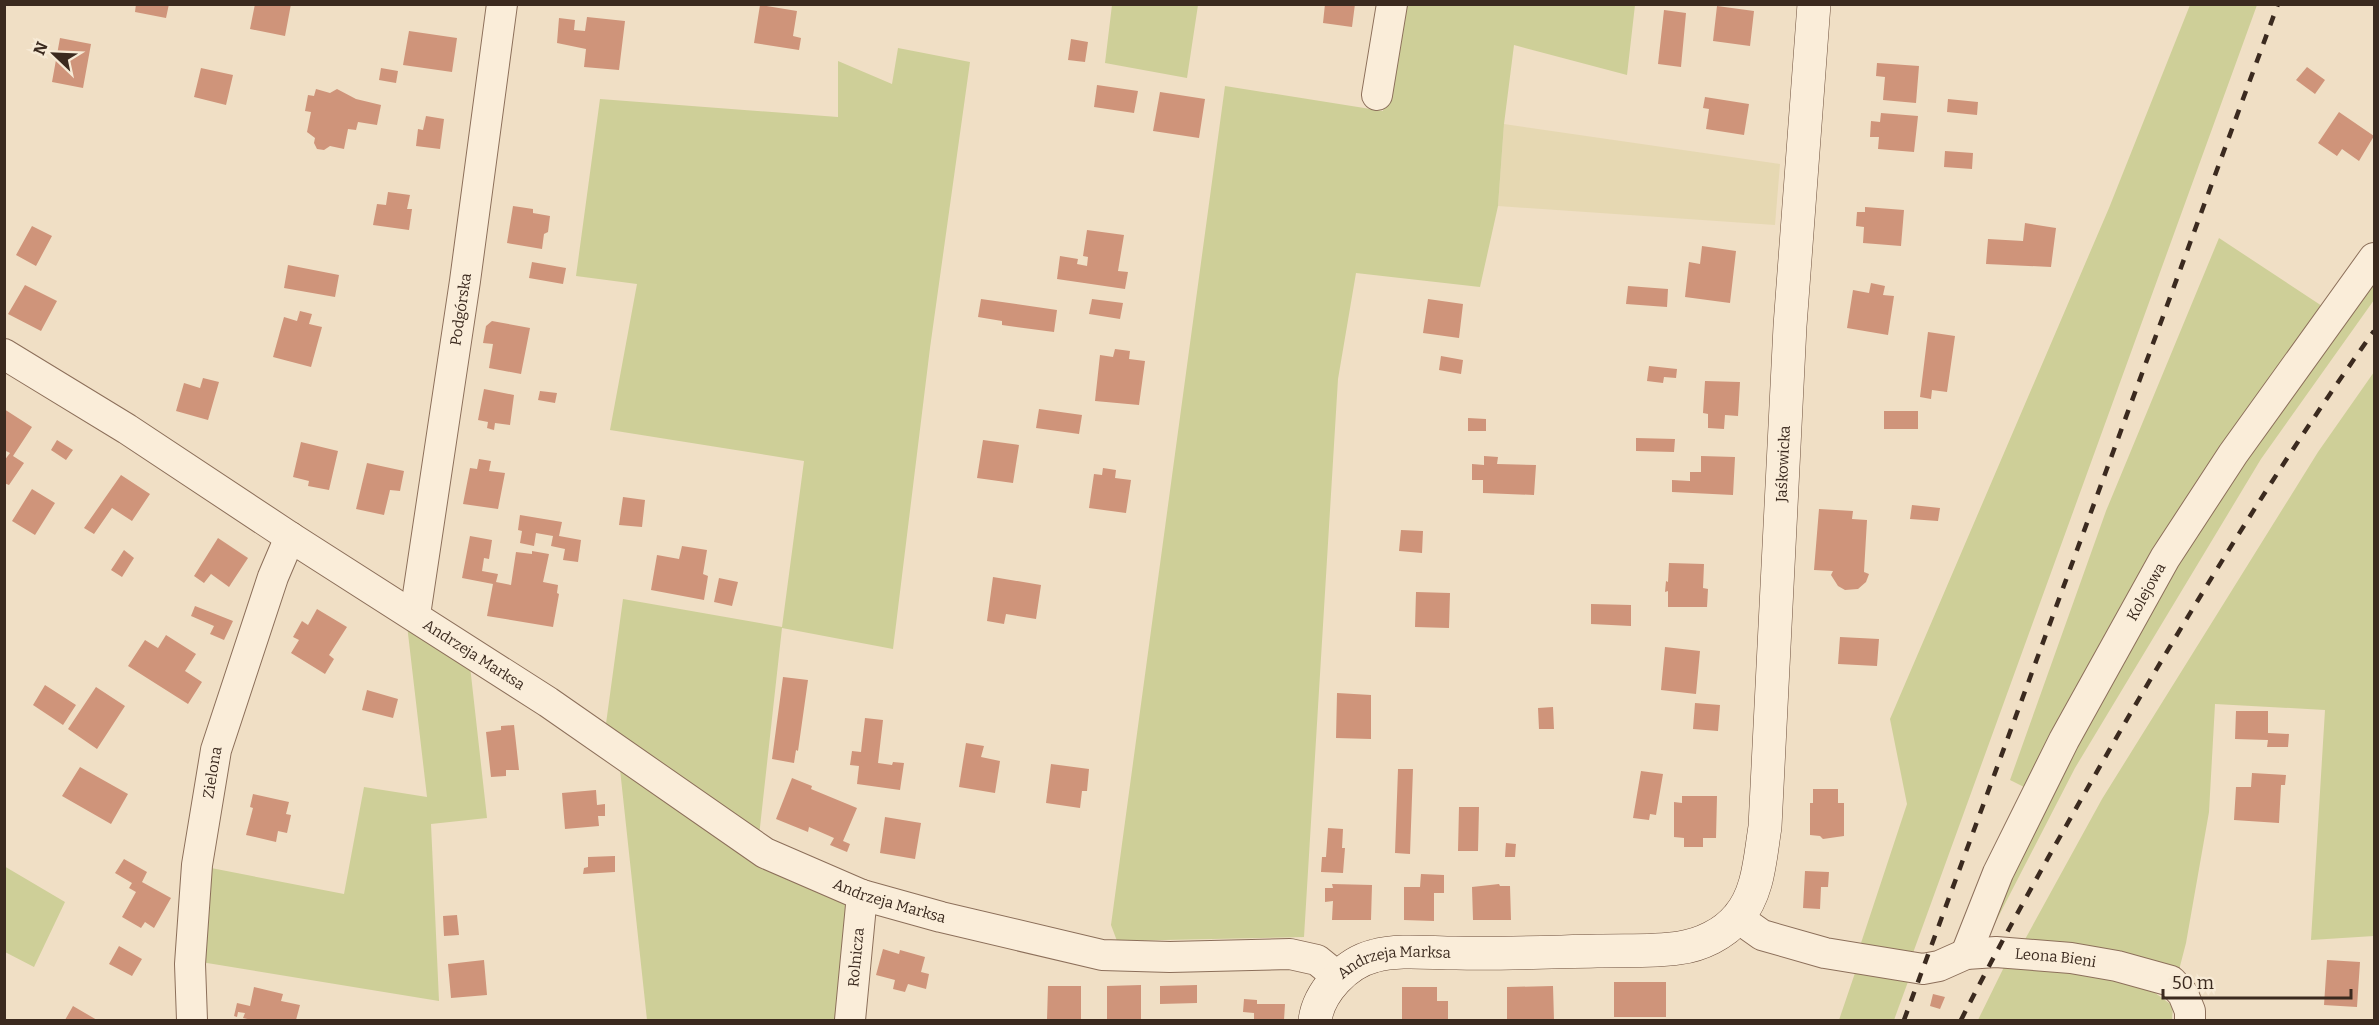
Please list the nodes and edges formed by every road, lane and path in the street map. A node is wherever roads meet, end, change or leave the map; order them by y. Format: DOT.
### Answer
graph roads {
  1 [pos="502,4"];
  2 [pos="1392,4"];
  3 [pos="1814,4"];
  4 [pos="1377,95"];
  5 [pos="2374,258"];
  6 [pos="4,354"];
  7 [pos="290,537"];
  8 [pos="415,615"];
  9 [pos="862,895"];
  10 [pos="1738,918"];
  11 [pos="1966,954"];
  12 [pos="1338,977"];
  13 [pos="192,1020"];
  14 [pos="850,1020"];
  15 [pos="1316,1020"];
  16 [pos="2190,1020"];
  1 -- 8 [label="street, Podgórska"];
  2 -- 4 [label="street"];
  3 -- 10 [label="street, Jaśkowicka"];
  5 -- 11 [label="street, Kolejowa"];
  6 -- 7 [label="street, Andrzeja Marksa"];
  7 -- 8 [label="street, Andrzeja Marksa"];
  7 -- 13 [label="street, Zielona"];
  8 -- 9 [label="street, Andrzeja Marksa"];
  9 -- 12 [label="street, Andrzeja Marksa"];
  9 -- 14 [label="street, Rolnicza"];
  10 -- 11 [label="street, Leona Bieni"];
  10 -- 12 [label="street, Andrzeja Marksa"];
  11 -- 16 [label="street, Leona Bieni"];
  12 -- 15 [label="street"];
}
